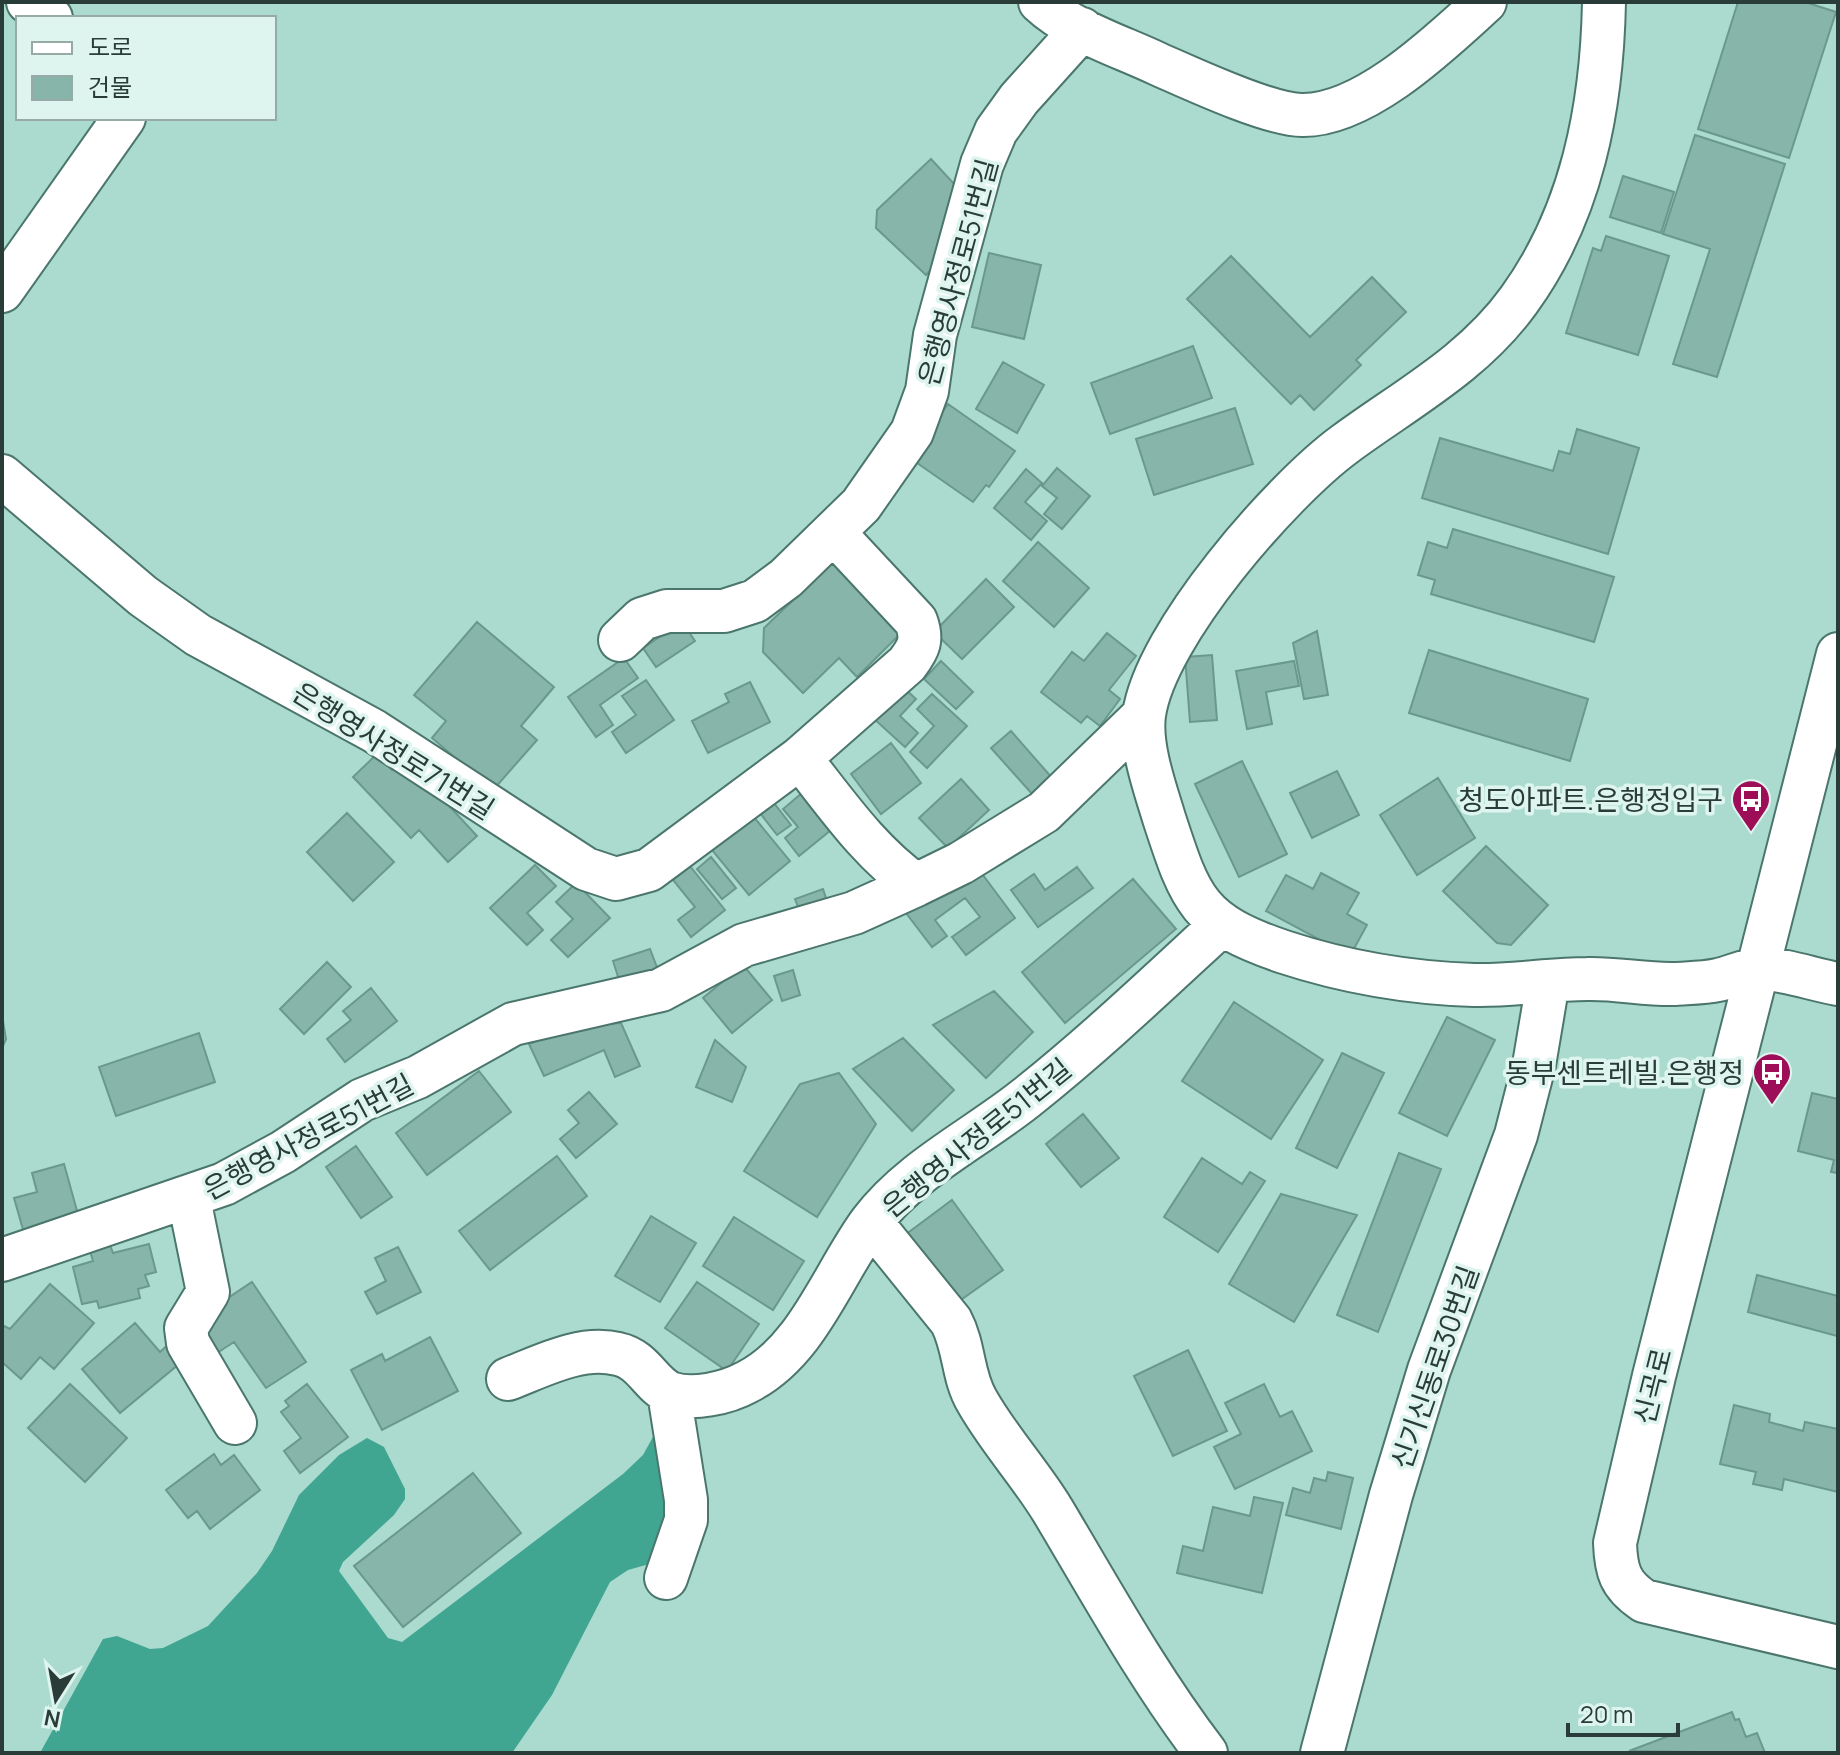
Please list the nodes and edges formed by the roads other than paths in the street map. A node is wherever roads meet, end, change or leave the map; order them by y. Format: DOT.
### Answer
graph roads {
  1 [pos="28,2"];
  2 [pos="1040,2"];
  3 [pos="1485,2"];
  4 [pos="1604,2"];
  5 [pos="48,16"];
  6 [pos="1082,29"];
  7 [pos="123,120"];
  8 [pos="2,291"];
  9 [pos="2,476"];
  10 [pos="834,533"];
  11 [pos="620,640"];
  12 [pos="1838,654"];
  13 [pos="1144,715"];
  14 [pos="800,758"];
  15 [pos="916,885"];
  16 [pos="1220,926"];
  17 [pos="1760,969"];
  18 [pos="1548,982"];
  19 [pos="1838,984"];
  20 [pos="189,1199"];
  21 [pos="871,1222"];
  22 [pos="2,1260"];
  23 [pos="508,1379"];
  24 [pos="669,1393"];
  25 [pos="235,1423"];
  26 [pos="666,1578"];
  27 [pos="1838,1647"];
  28 [pos="1206,1753"];
  29 [pos="1322,1753"];
  1 -- 5 [label="street"];
  2 -- 6 [label="street"];
  3 -- 6 [label="street"];
  4 -- 13 [label="street, 은행영사정로51번길"];
  6 -- 10 [label="street, 은행영사정로51번길"];
  7 -- 8 [label="street"];
  9 -- 14 [label="street, 은행영사정로71번길"];
  10 -- 11 [label="street, 은행영사정로51번길"];
  10 -- 14 [label="street, 은행영사정로71번길"];
  12 -- 17 [label="street, 신곡로"];
  13 -- 15 [label="street, 은행영사정로51번길"];
  13 -- 16 [label="street, 은행영사정로51번길"];
  14 -- 15 [label="street"];
  15 -- 20 [label="street, 은행영사정로51번길"];
  16 -- 18 [label="street"];
  16 -- 21 [label="street, 은행영사정로51번길"];
  17 -- 18 [label="street"];
  17 -- 19 [label="street"];
  17 -- 27 [label="street, 신곡로"];
  18 -- 29 [label="street, 신기신동로30번길"];
  20 -- 22 [label="street, 은행영사정로51번길"];
  20 -- 25 [label="street, 은행영사정로51번길"];
  21 -- 24 [label="street, 은행영사정로51번길"];
  21 -- 28 [label="street"];
  23 -- 24 [label="street"];
  24 -- 26 [label="street"];
}
